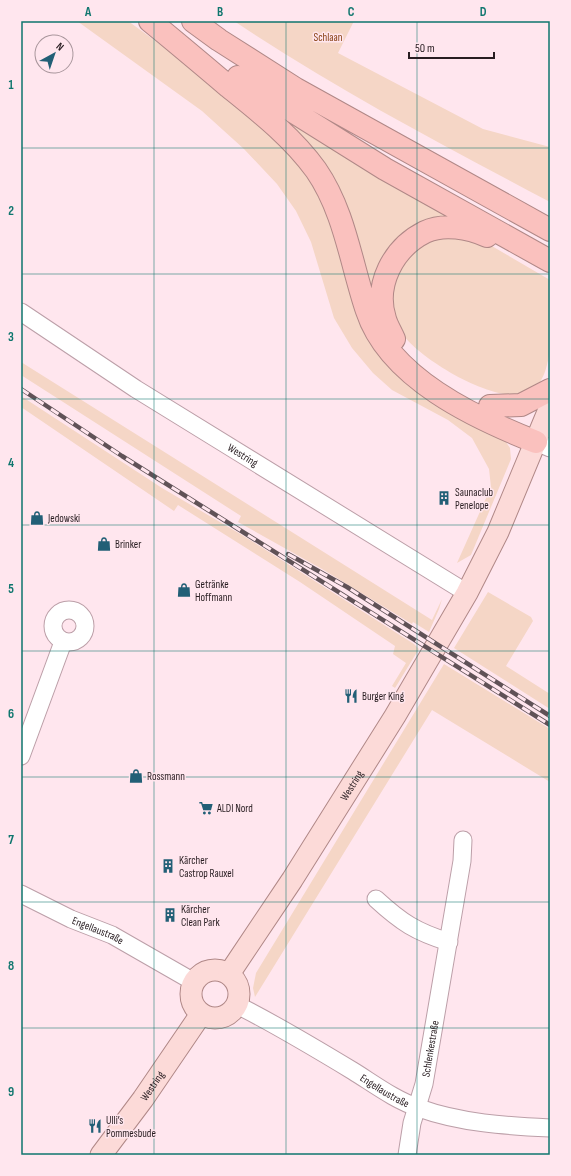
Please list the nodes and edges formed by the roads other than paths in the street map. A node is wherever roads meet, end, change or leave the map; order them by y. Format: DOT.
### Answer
graph roads {
  1 [pos="150,21"];
  2 [pos="154,21"];
  3 [pos="193,21"];
  4 [pos="550,230"];
  5 [pos="543,257"];
  6 [pos="21,312"];
  7 [pos="550,390"];
  8 [pos="490,406"];
  9 [pos="550,407"];
  10 [pos="544,437"];
  11 [pos="467,593"];
  12 [pos="64,642"];
  13 [pos="21,756"];
  14 [pos="463,840"];
  15 [pos="21,894"];
  16 [pos="376,899"];
  17 [pos="448,942"];
  18 [pos="229,974"];
  19 [pos="194,982"];
  20 [pos="237,1005"];
  21 [pos="201,1014"];
  22 [pos="417,1108"];
  23 [pos="550,1128"];
  24 [pos="101,1155"];
  25 [pos="407,1155"];
  1 -- 10 [label="highway"];
  2 -- 5 [label="highway"];
  3 -- 4 [label="highway"];
  5 -- 8 [label="highway"];
  6 -- 11 [label="street, Westring"];
  7 -- 8 [label="highway"];
  8 -- 10 [label="highway"];
  9 -- 10 [label="main road, Westring"];
  10 -- 11 [label="main road, Westring"];
  11 -- 18 [label="main road, Westring"];
  12 -- 13 [label="street"];
  14 -- 17 [label="street, Schlenkestraße"];
  15 -- 19 [label="street, Engellaustraße"];
  16 -- 17 [label="street"];
  17 -- 22 [label="street, Schlenkestraße"];
  18 -- 19 [label="main road"];
  18 -- 20 [label="main road"];
  19 -- 21 [label="main road"];
  20 -- 21 [label="main road"];
  20 -- 22 [label="street, Engellaustraße"];
  21 -- 24 [label="main road, Westring"];
  22 -- 23 [label="street, Engellaustraße"];
  22 -- 25 [label="street, Schlenkestraße"];
}
